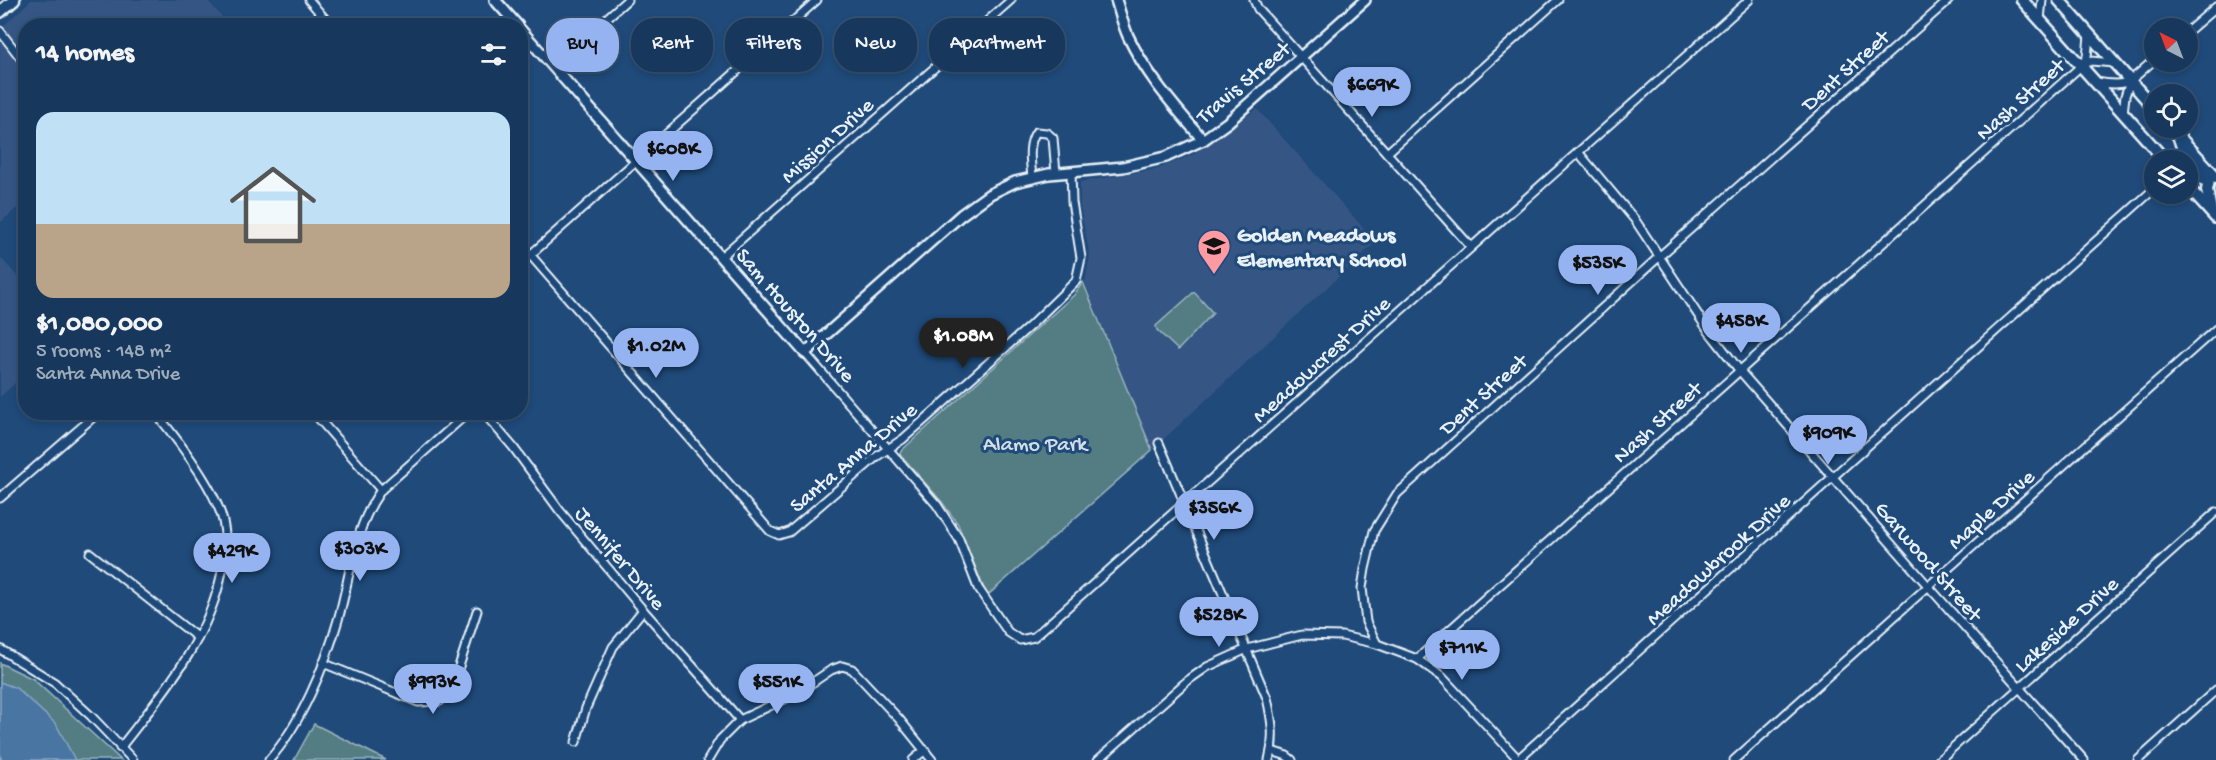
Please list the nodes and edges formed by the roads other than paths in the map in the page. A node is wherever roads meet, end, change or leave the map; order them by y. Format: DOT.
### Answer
graph roads {
  1 [pos="14,0"];
  2 [pos="309,0"];
  3 [pos="495,0"];
  4 [pos="627,0"];
  5 [pos="817,0"];
  6 [pos="1011,0"];
  7 [pos="1116,0"];
  8 [pos="1254,0"];
  9 [pos="1365,0"];
  10 [pos="1558,0"];
  11 [pos="1749,0"];
  12 [pos="1949,0"];
  13 [pos="2022,0"];
  14 [pos="2042,0"];
  15 [pos="2059,0"];
  16 [pos="2216,7"];
  17 [pos="0,12"];
  18 [pos="324,18"];
  19 [pos="511,18"];
  20 [pos="607,18"];
  21 [pos="2040,20"];
  22 [pos="2198,23"];
  23 [pos="0,31"];
  24 [pos="2089,34"];
  25 [pos="528,37"];
  26 [pos="18,55"];
  27 [pos="1302,57"];
  28 [pos="546,58"];
  29 [pos="2115,63"];
  30 [pos="2081,66"];
  31 [pos="2144,69"];
  32 [pos="558,72"];
  33 [pos="2095,81"];
  34 [pos="2130,81"];
  35 [pos="2144,97"];
  36 [pos="2123,114"];
  37 [pos="2181,138"];
  38 [pos="1203,140"];
  39 [pos="2156,150"];
  40 [pos="1578,152"];
  41 [pos="1387,153"];
  42 [pos="637,162"];
  43 [pos="2198,165"];
  44 [pos="1071,172"];
  45 [pos="1056,173"];
  46 [pos="2214,173"];
  47 [pos="1032,178"];
  48 [pos="2198,178"];
  49 [pos="2144,198"];
  50 [pos="2198,198"];
  51 [pos="2214,215"];
  52 [pos="1471,247"];
  53 [pos="528,252"];
  54 [pos="531,255"];
  55 [pos="1660,256"];
  56 [pos="528,257"];
  57 [pos="721,257"];
  58 [pos="2216,330"];
  59 [pos="805,353"];
  60 [pos="1740,371"];
  61 [pos="90,420"];
  62 [pos="162,420"];
  63 [pos="320,420"];
  64 [pos="460,420"];
  65 [pos="490,420"];
  66 [pos="1159,443"];
  67 [pos="889,449"];
  68 [pos="1833,477"];
  69 [pos="381,490"];
  70 [pos="0,498"];
  71 [pos="1185,504"];
  72 [pos="2216,512"];
  73 [pos="90,553"];
  74 [pos="1929,587"];
  75 [pos="642,610"];
  76 [pos="477,611"];
  77 [pos="198,638"];
  78 [pos="1020,640"];
  79 [pos="1377,644"];
  80 [pos="0,649"];
  81 [pos="1247,650"];
  82 [pos="1416,659"];
  83 [pos="324,663"];
  84 [pos="2019,688"];
  85 [pos="2216,690"];
  86 [pos="740,720"];
  87 [pos="576,742"];
  88 [pos="120,748"];
  89 [pos="924,750"];
  90 [pos="1272,751"];
  91 [pos="133,760"];
  92 [pos="269,760"];
  93 [pos="708,760"];
  94 [pos="913,760"];
  95 [pos="932,760"];
  96 [pos="1098,760"];
  97 [pos="1269,760"];
  98 [pos="1292,760"];
  99 [pos="1518,760"];
  100 [pos="1734,760"];
  101 [pos="1939,760"];
  102 [pos="2084,760"];
  103 [pos="2138,760"];
  1 -- 17 [label="main road"];
  2 -- 18 [label="street"];
  3 -- 19 [label="street, Sam Houston Drive"];
  4 -- 20 [label="street"];
  5 -- 42 [label="street"];
  6 -- 57 [label="street, Mission Drive"];
  7 -- 38 [label="street"];
  8 -- 27 [label="street"];
  9 -- 27 [label="street, Travis Street"];
  10 -- 41 [label="street"];
  11 -- 40 [label="street, Meadowcrest Drive"];
  12 -- 55 [label="street, Dent Street"];
  13 -- 21 [label="main road"];
  14 -- 21 [label="street"];
  15 -- 24 [label="main road"];
  16 -- 22 [label="street"];
  21 -- 30 [label="main road"];
  23 -- 26 [label="street"];
  24 -- 29 [label="main road"];
  24 -- 30 [label="street, Nash Street"];
  25 -- 28 [label="street, Sam Houston Drive"];
  27 -- 38 [label="street, Travis Street"];
  27 -- 41 [label="street"];
  29 -- 30 [label="street, Nash Street"];
  29 -- 34 [label="main road"];
  30 -- 33 [label="main road"];
  30 -- 60 [label="street, Nash Street"];
  31 -- 34 [label="street"];
  32 -- 42 [label="street, Sam Houston Drive"];
  33 -- 34 [label="street, Nash Street"];
  33 -- 36 [label="main road"];
  34 -- 35 [label="main road"];
  34 -- 36 [label="street"];
  36 -- 39 [label="main road"];
  37 -- 46 [label="main road"];
  38 -- 44 [label="street, Travis Street"];
  40 -- 52 [label="street, Meadowcrest Drive"];
  40 -- 55 [label="street, Garwood Street"];
  41 -- 52 [label="street"];
  42 -- 54 [label="street"];
  42 -- 57 [label="street, Sam Houston Drive"];
  43 -- 46 [label="main road"];
  44 -- 45 [label="street, Travis Street"];
  44 -- 67 [label="street, Santa Anna Drive"];
  45 -- 47 [label="street, Travis Street"];
  45 -- 47 [label="street"];
  46 -- 48 [label="main road"];
  46 -- 51 [label="main road"];
  47 -- 59 [label="street, Travis Street"];
  49 -- 68 [label="street, Meadowbrook Drive"];
  50 -- 51 [label="main road"];
  52 -- 71 [label="street, Meadowcrest Drive"];
  53 -- 54 [label="street"];
  54 -- 56 [label="street"];
  54 -- 67 [label="street, Santa Anna Drive"];
  55 -- 60 [label="street, Garwood Street"];
  55 -- 79 [label="street, Dent Street"];
  57 -- 59 [label="street, Sam Houston Drive"];
  58 -- 74 [label="street, Maple Drive"];
  59 -- 67 [label="street, Sam Houston Drive"];
  60 -- 68 [label="street, Garwood Street"];
  60 -- 82 [label="street, Nash Street"];
  61 -- 70 [label="street"];
  62 -- 77 [label="street"];
  63 -- 69 [label="street"];
  64 -- 69 [label="street"];
  65 -- 75 [label="street, Jennifer Drive"];
  66 -- 71 [label="street"];
  67 -- 78 [label="street, Sam Houston Drive"];
  68 -- 74 [label="street, Garwood Street"];
  68 -- 99 [label="street, Meadowbrook Drive"];
  69 -- 83 [label="street"];
  71 -- 78 [label="street, Meadowcrest Drive"];
  71 -- 81 [label="street"];
  72 -- 84 [label="street, Lakeside Drive"];
  73 -- 77 [label="street"];
  74 -- 84 [label="street, Garwood Street"];
  74 -- 100 [label="street, Maple Drive"];
  75 -- 86 [label="street, Jennifer Drive"];
  75 -- 87 [label="street"];
  76 -- 83 [label="street"];
  77 -- 88 [label="street"];
  79 -- 81 [label="street"];
  79 -- 82 [label="street"];
  80 -- 88 [label="street"];
  81 -- 90 [label="street"];
  81 -- 96 [label="street"];
  82 -- 99 [label="street"];
  83 -- 92 [label="street"];
  84 -- 101 [label="street, Lakeside Drive"];
  84 -- 102 [label="street, Garwood Street"];
  85 -- 103 [label="street"];
  86 -- 89 [label="street"];
  86 -- 93 [label="street"];
  88 -- 91 [label="street"];
  89 -- 94 [label="street"];
  89 -- 95 [label="street"];
  90 -- 97 [label="street"];
  90 -- 98 [label="street"];
}
